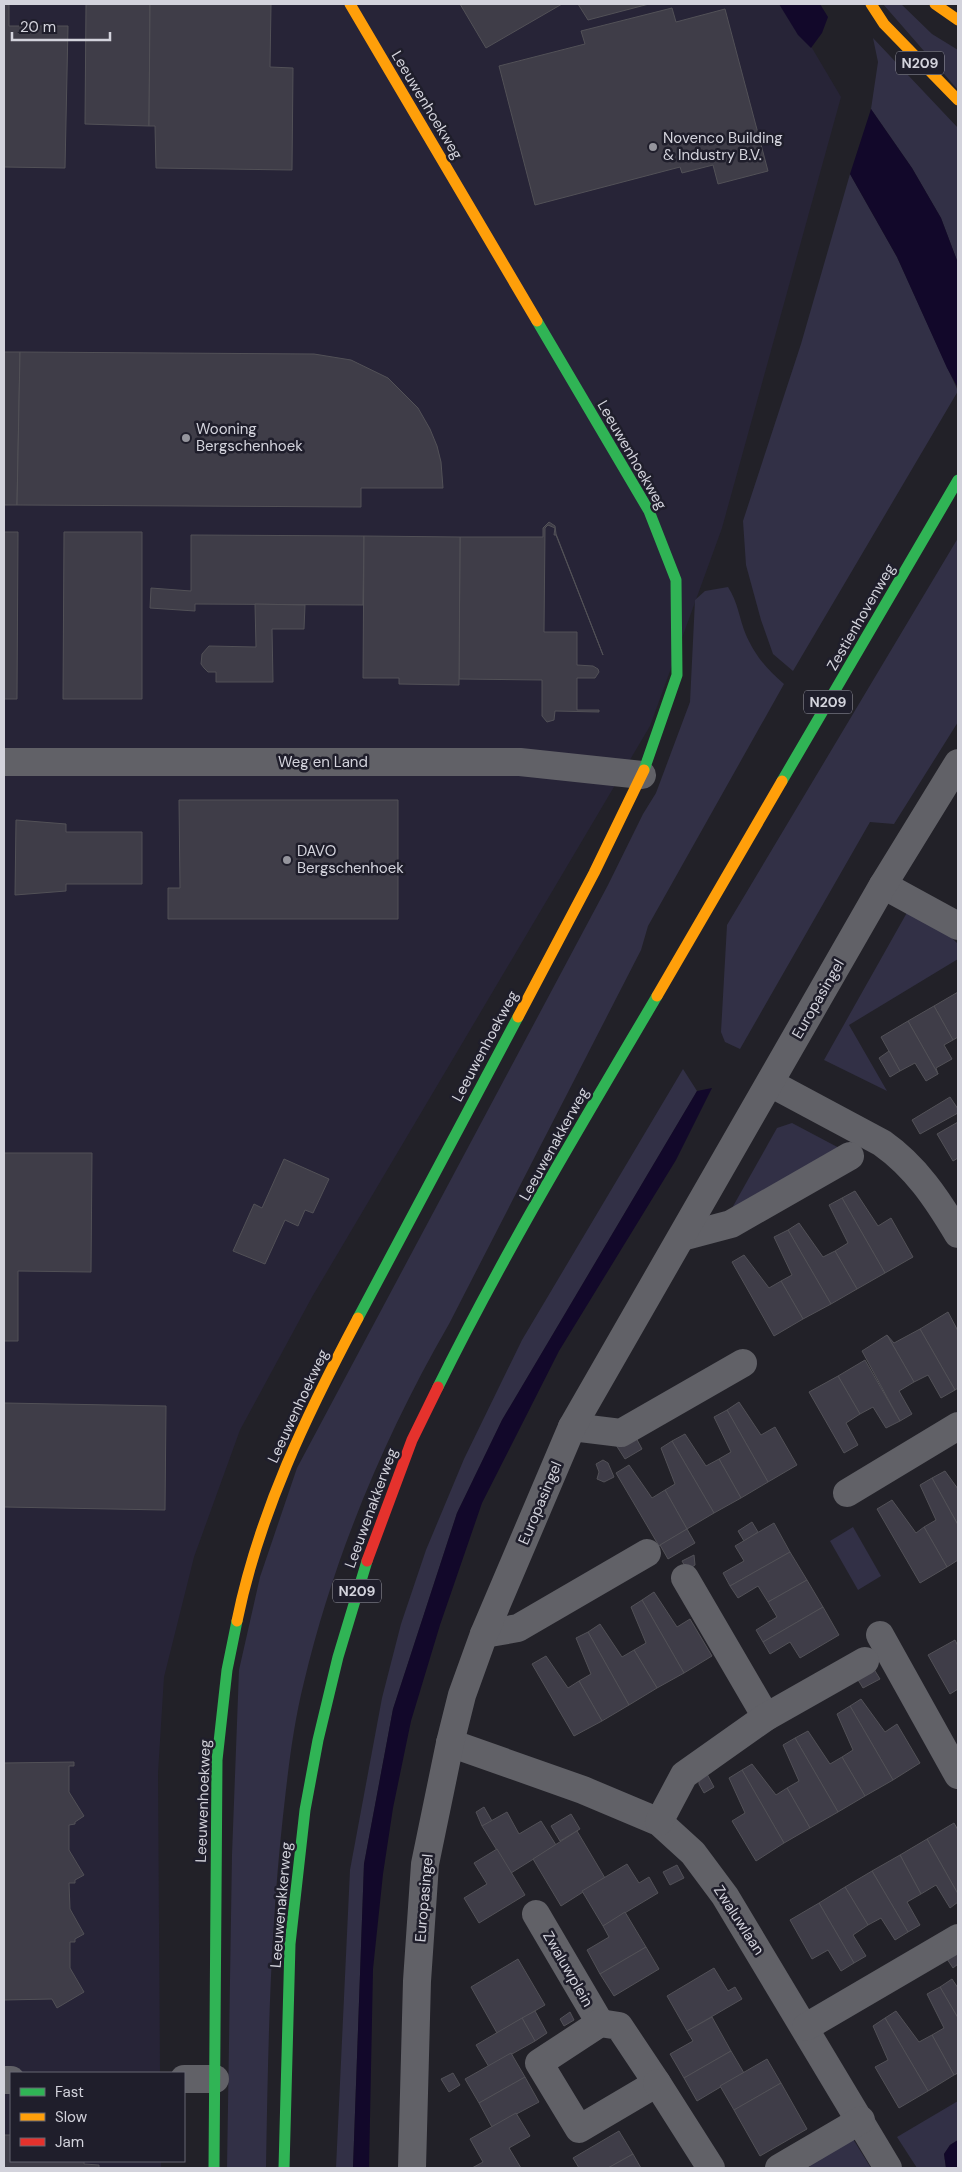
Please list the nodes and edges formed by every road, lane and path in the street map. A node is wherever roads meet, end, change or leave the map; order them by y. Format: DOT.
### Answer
graph roads {
  1 [pos="350,4"];
  2 [pos="871,4"];
  3 [pos="935,4"];
  4 [pos="958,20"];
  5 [pos="958,100"];
  6 [pos="958,480"];
  7 [pos="4,762"];
  8 [pos="958,763"];
  9 [pos="642,775"];
  10 [pos="883,885"];
  11 [pos="699,924"];
  12 [pos="958,926"];
  13 [pos="770,1083"];
  14 [pos="850,1156"];
  15 [pos="958,1234"];
  16 [pos="682,1237"];
  17 [pos="743,1363"];
  18 [pos="958,1426"];
  19 [pos="572,1427"];
  20 [pos="847,1493"];
  21 [pos="647,1553"];
  22 [pos="685,1578"];
  23 [pos="484,1634"];
  24 [pos="880,1635"];
  25 [pos="865,1661"];
  26 [pos="766,1717"];
  27 [pos="450,1744"];
  28 [pos="958,1775"];
  29 [pos="659,1822"];
  30 [pos="536,1914"];
  31 [pos="958,1938"];
  32 [pos="600,2024"];
  33 [pos="806,2027"];
  34 [pos="185,2079"];
  35 [pos="215,2079"];
  36 [pos="657,2083"];
  37 [pos="861,2120"];
  38 [pos="214,2168"];
  39 [pos="284,2168"];
  40 [pos="412,2168"];
  41 [pos="711,2168"];
  42 [pos="780,2168"];
  43 [pos="888,2168"];
  1 -- 9 [label="street, Leeuwenhoekweg"];
  2 -- 5 [label="street, N209"];
  3 -- 4 [label="street"];
  6 -- 11 [label="street, Zestienhovenweg / N209"];
  7 -- 9 [label="street, Weg en Land"];
  8 -- 10 [label="street, Europasingel"];
  9 -- 35 [label="street, Leeuwenhoekweg"];
  10 -- 12 [label="street"];
  10 -- 13 [label="street, Europasingel"];
  11 -- 39 [label="street, Leeuwenakkerweg / N209"];
  13 -- 15 [label="street"];
  13 -- 16 [label="street, Europasingel"];
  14 -- 16 [label="street"];
  16 -- 19 [label="street, Europasingel"];
  17 -- 19 [label="street"];
  18 -- 20 [label="street"];
  19 -- 23 [label="street, Europasingel"];
  21 -- 23 [label="street"];
  22 -- 26 [label="street"];
  23 -- 27 [label="street, Europasingel"];
  24 -- 28 [label="street"];
  25 -- 26 [label="street"];
  26 -- 29 [label="street"];
  27 -- 29 [label="street, Zwaluwlaan"];
  27 -- 40 [label="street, Europasingel"];
  29 -- 33 [label="street, Zwaluwlaan"];
  30 -- 32 [label="street, Zwaluwplein"];
  31 -- 33 [label="street"];
  32 -- 36 [label="street, Zwaluwplein"];
  32 -- 36 [label="street, Zwaluwplein"];
  33 -- 37 [label="street, Zwaluwlaan"];
  34 -- 35 [label="street"];
  35 -- 38 [label="street, Leeuwenhoekweg"];
  36 -- 41 [label="street, Zwaluwplein"];
  37 -- 42 [label="street"];
  37 -- 43 [label="street, Zwaluwlaan"];
}
